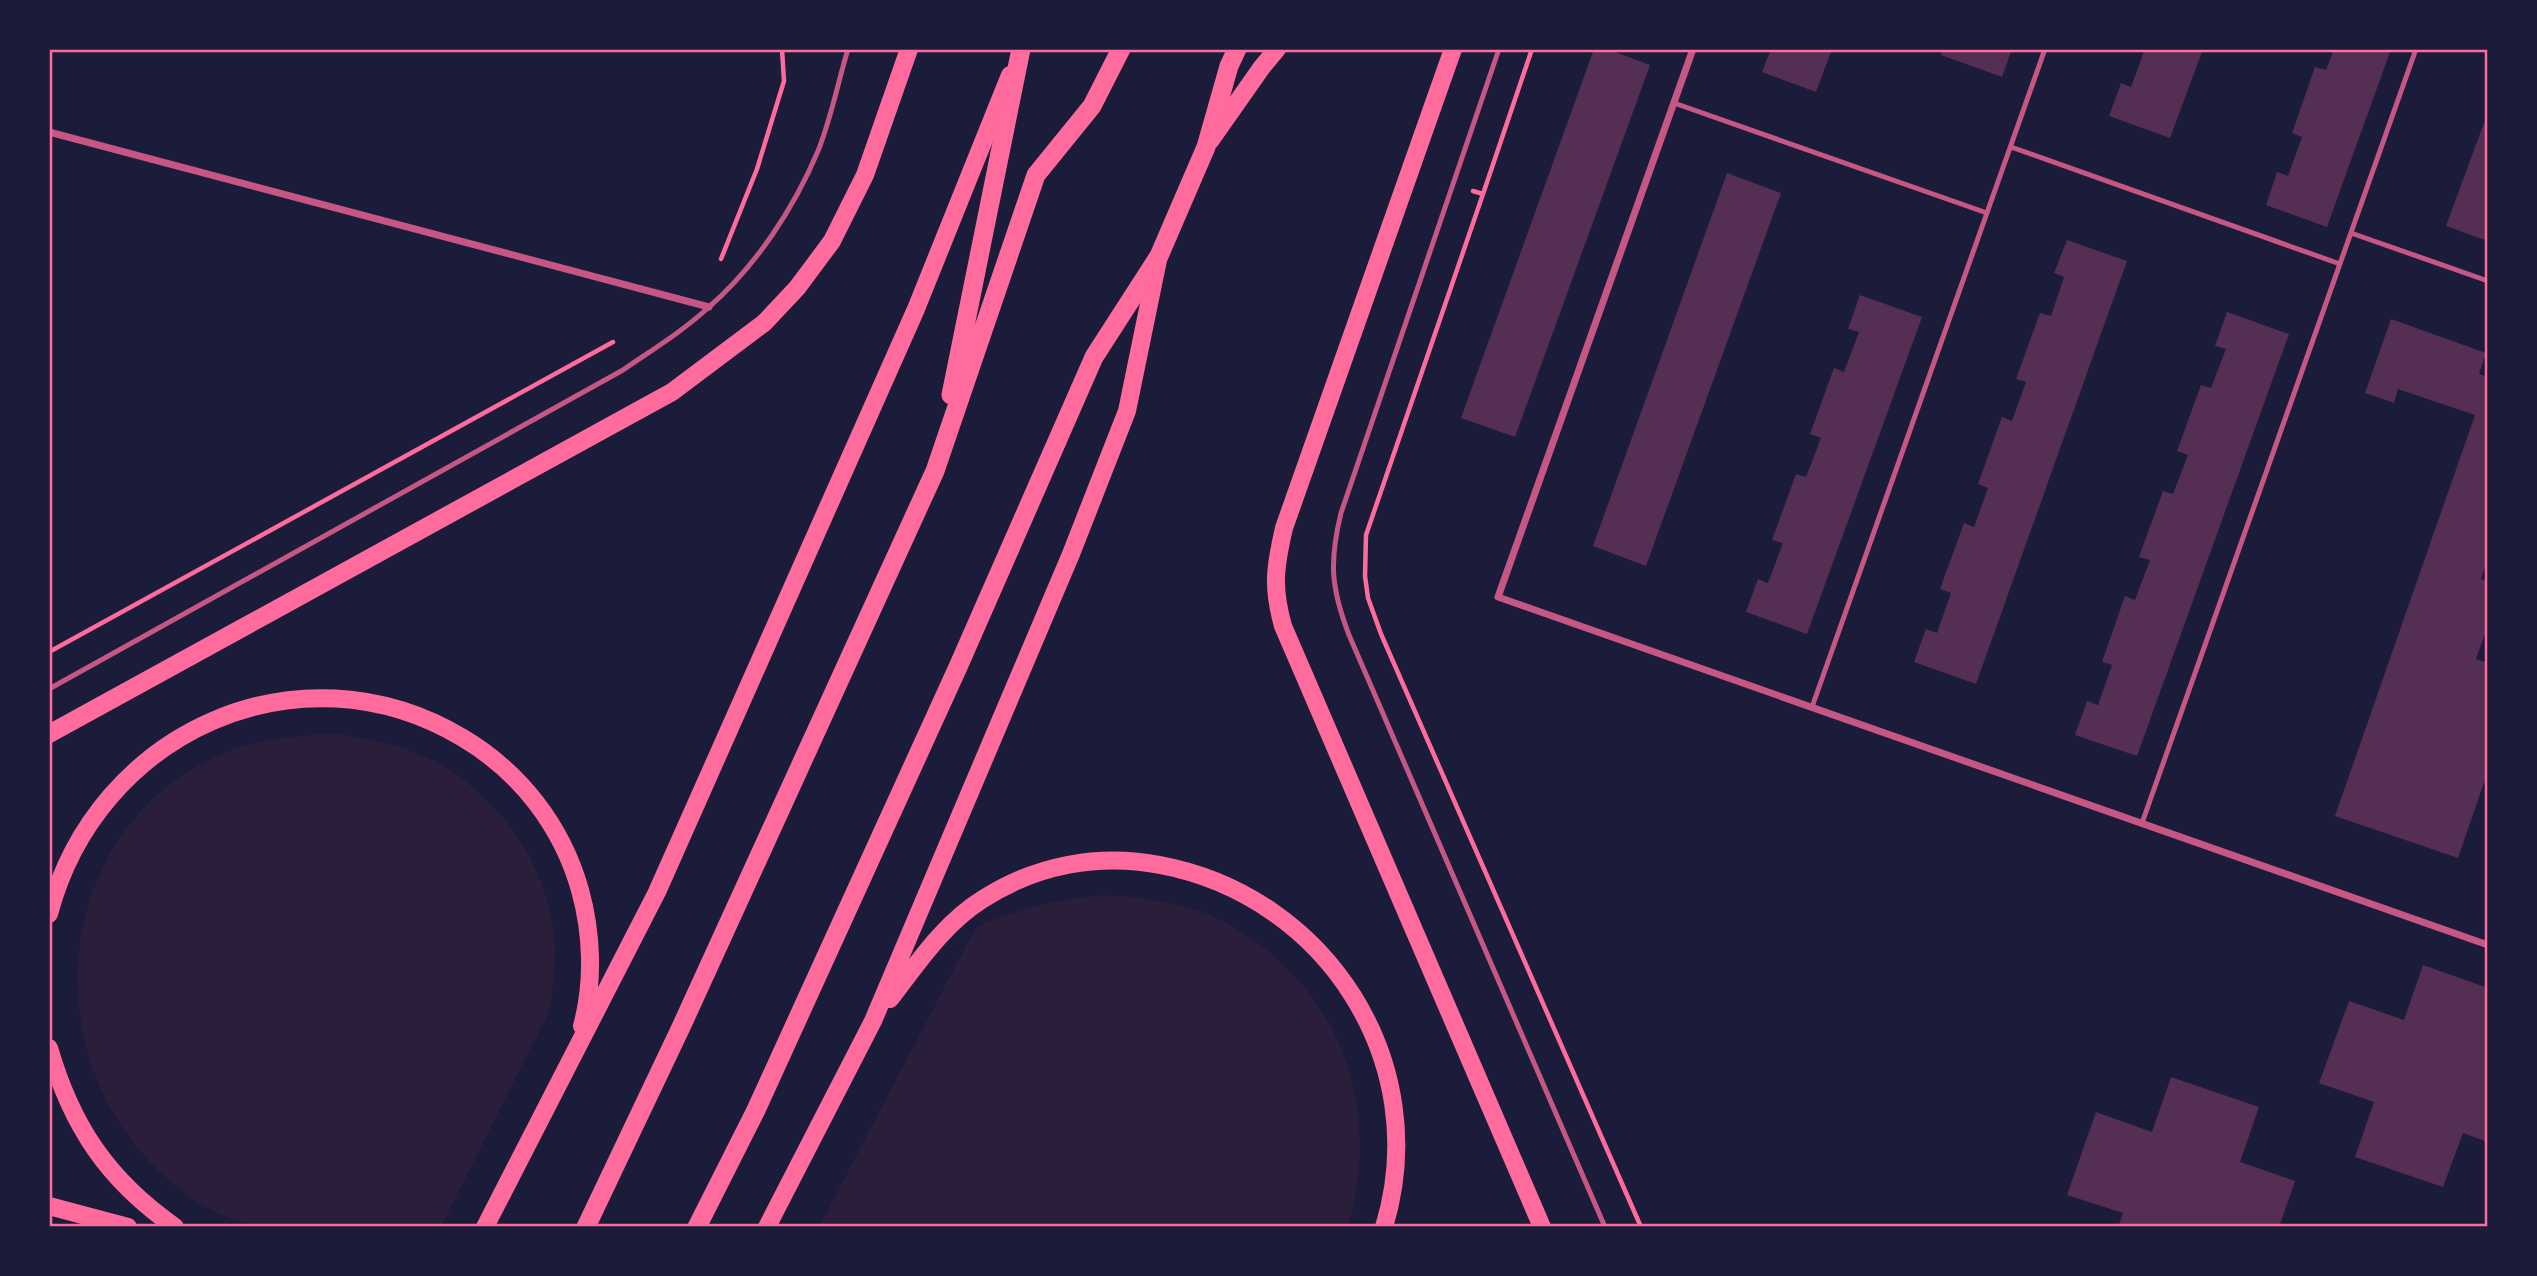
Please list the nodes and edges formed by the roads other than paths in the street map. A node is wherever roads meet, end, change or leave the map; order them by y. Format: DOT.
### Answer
graph roads {
  1 [pos="848,49"];
  2 [pos="909,49"];
  3 [pos="1021,49"];
  4 [pos="1121,49"];
  5 [pos="1237,49"];
  6 [pos="1277,49"];
  7 [pos="1453,49"];
  8 [pos="1499,49"];
  9 [pos="1693,49"];
  10 [pos="2045,49"];
  11 [pos="2416,49"];
  12 [pos="1674,103"];
  13 [pos="49,132"];
  14 [pos="1206,146"];
  15 [pos="2011,147"];
  16 [pos="1987,213"];
  17 [pos="2351,233"];
  18 [pos="1159,256"];
  19 [pos="2340,264"];
  20 [pos="2488,281"];
  21 [pos="709,307"];
  22 [pos="935,471"];
  23 [pos="49,689"];
  24 [pos="1812,708"];
  25 [pos="49,734"];
  26 [pos="2142,823"];
  27 [pos="49,914"];
  28 [pos="2488,945"];
  29 [pos="873,1021"];
  30 [pos="49,1048"];
  31 [pos="573,1056"];
  32 [pos="49,1206"];
  33 [pos="128,1227"];
  34 [pos="175,1227"];
  35 [pos="485,1227"];
  36 [pos="586,1227"];
  37 [pos="697,1227"];
  38 [pos="767,1227"];
  39 [pos="1384,1227"];
  40 [pos="1542,1227"];
  41 [pos="1605,1227"];
  1 -- 21 [label="lane"];
  2 -- 25 [label="main road"];
  3 -- 22 [label="highway"];
  3 -- 31 [label="main road"];
  4 -- 22 [label="highway"];
  5 -- 14 [label="highway"];
  6 -- 14 [label="main road"];
  7 -- 40 [label="main road"];
  8 -- 41 [label="lane"];
  9 -- 12 [label="street"];
  10 -- 15 [label="lane"];
  11 -- 17 [label="lane"];
  12 -- 16 [label="lane"];
  12 -- 24 [label="street"];
  13 -- 21 [label="street"];
  14 -- 18 [label="highway"];
  15 -- 16 [label="lane"];
  15 -- 19 [label="lane"];
  16 -- 24 [label="lane"];
  17 -- 19 [label="lane"];
  17 -- 20 [label="lane"];
  18 -- 29 [label="main road"];
  18 -- 37 [label="highway"];
  19 -- 26 [label="lane"];
  21 -- 23 [label="lane"];
  22 -- 36 [label="highway"];
  24 -- 26 [label="street"];
  26 -- 28 [label="street"];
  27 -- 31 [label="main road"];
  29 -- 38 [label="main road"];
  29 -- 39 [label="main road"];
  30 -- 34 [label="main road"];
  31 -- 35 [label="main road"];
  32 -- 33 [label="main road"];
}
